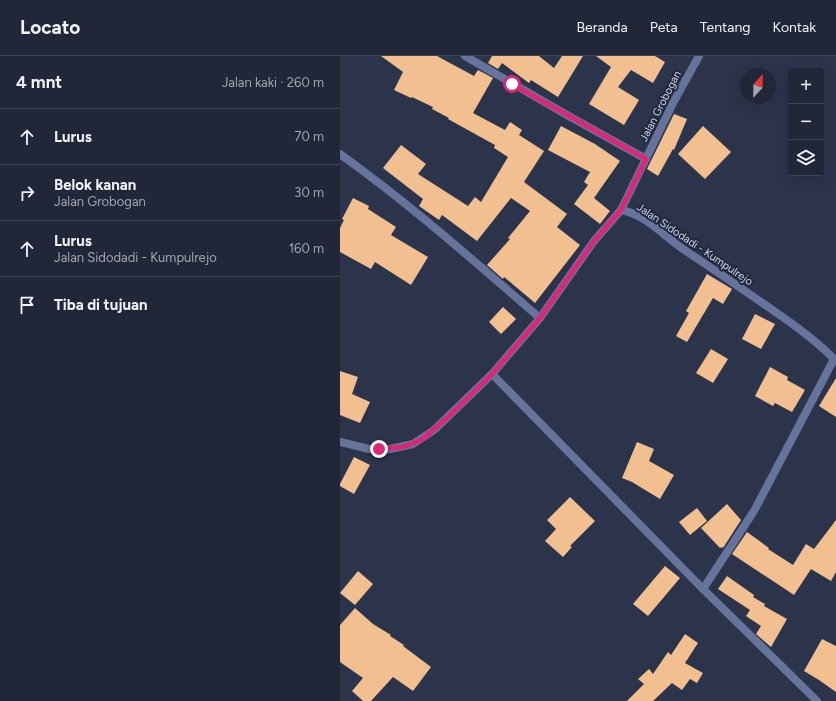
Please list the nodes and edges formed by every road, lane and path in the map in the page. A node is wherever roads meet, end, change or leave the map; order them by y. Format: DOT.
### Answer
graph roads {
  1 [pos="465,56"];
  2 [pos="699,56"];
  3 [pos="340,154"];
  4 [pos="646,159"];
  5 [pos="621,210"];
  6 [pos="540,318"];
  7 [pos="835,360"];
  8 [pos="492,374"];
  9 [pos="340,442"];
  10 [pos="702,589"];
  11 [pos="817,701"];
  1 -- 4 [label="street"];
  2 -- 4 [label="street, Jalan Grobogan"];
  3 -- 6 [label="street"];
  4 -- 5 [label="street, Jalan Grobogan"];
  5 -- 6 [label="street, Jalan Sidodadi - Kumpulrejo"];
  5 -- 7 [label="street, Jalan Sidodadi - Kumpulrejo"];
  6 -- 8 [label="street, Jalan Sidodadi - Kumpulrejo"];
  7 -- 10 [label="street"];
  8 -- 9 [label="street, Jalan Sidodadi - Kumpulrejo"];
  8 -- 10 [label="street"];
  10 -- 11 [label="street"];
}
